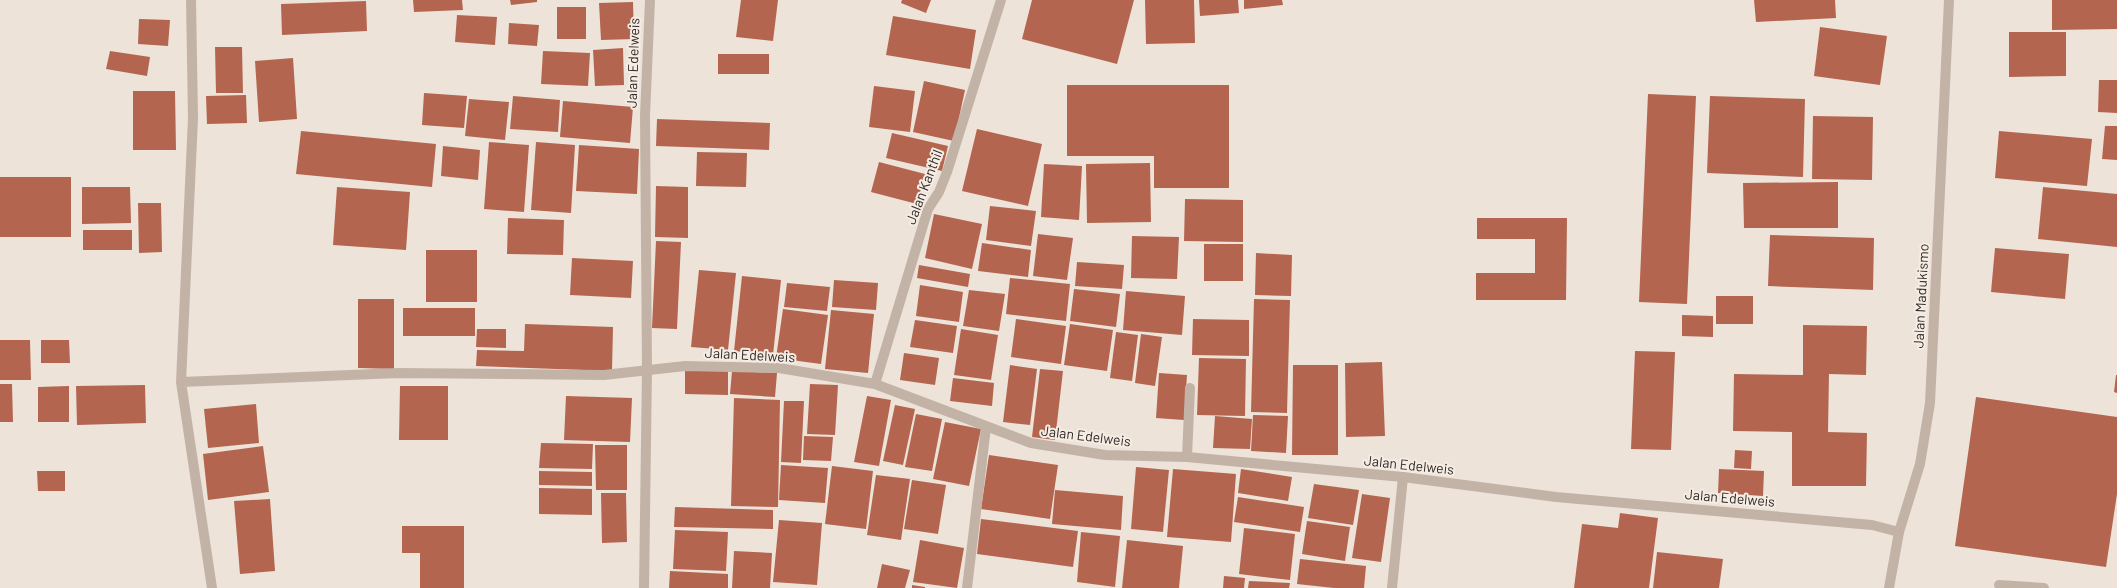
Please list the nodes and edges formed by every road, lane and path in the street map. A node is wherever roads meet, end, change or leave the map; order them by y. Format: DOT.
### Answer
graph roads {
  1 [pos="191,0"];
  2 [pos="650,0"];
  3 [pos="1001,0"];
  4 [pos="1949,0"];
  5 [pos="647,369"];
  6 [pos="181,382"];
  7 [pos="875,384"];
  8 [pos="1190,388"];
  9 [pos="986,427"];
  10 [pos="1187,457"];
  11 [pos="1403,477"];
  12 [pos="1899,532"];
  13 [pos="1999,585"];
  14 [pos="212,588"];
  15 [pos="644,588"];
  16 [pos="967,588"];
  17 [pos="1392,588"];
  18 [pos="1888,588"];
  19 [pos="2044,588"];
  1 -- 6 [label="street"];
  2 -- 5 [label="street, Jalan Edelweis"];
  3 -- 7 [label="street, Jalan Kanthil"];
  4 -- 12 [label="street, Jalan Madukismo"];
  5 -- 6 [label="street"];
  5 -- 7 [label="street, Jalan Edelweis"];
  5 -- 15 [label="street"];
  6 -- 14 [label="street"];
  7 -- 9 [label="street, Jalan Edelweis"];
  8 -- 10 [label="street"];
  9 -- 10 [label="street, Jalan Edelweis"];
  9 -- 16 [label="street"];
  10 -- 11 [label="street, Jalan Edelweis"];
  11 -- 12 [label="street, Jalan Edelweis"];
  11 -- 17 [label="street"];
  12 -- 18 [label="street, Jalan Madukismo"];
  13 -- 19 [label="street"];
}
